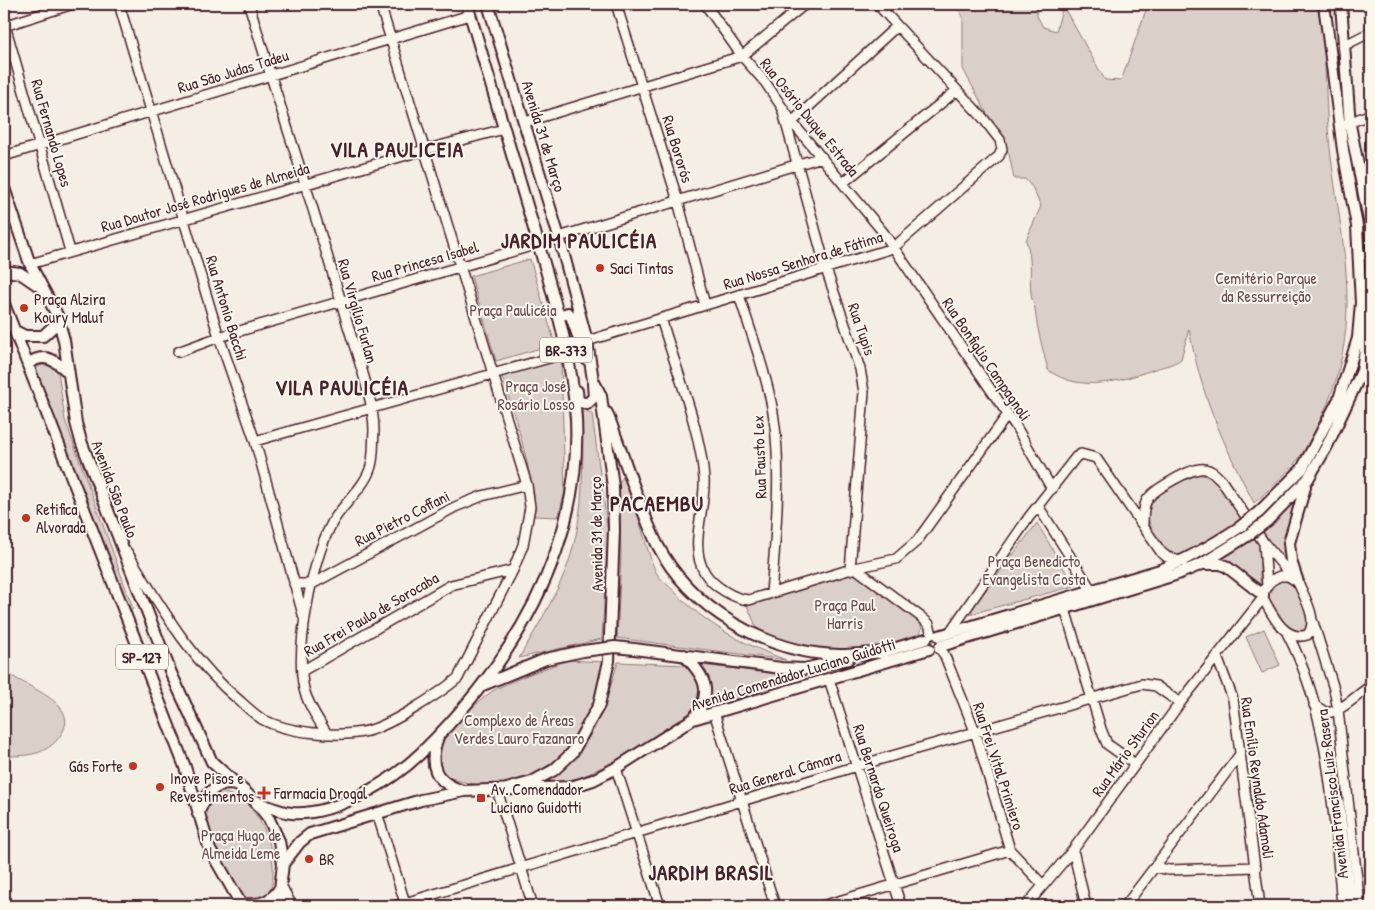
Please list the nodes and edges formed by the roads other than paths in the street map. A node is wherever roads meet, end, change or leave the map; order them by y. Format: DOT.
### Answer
graph roads {
  1 [pos="73,4"];
  2 [pos="119,4"];
  3 [pos="249,4"];
  4 [pos="380,4"];
  5 [pos="467,4"];
  6 [pos="489,4"];
  7 [pos="616,4"];
  8 [pos="704,4"];
  9 [pos="805,4"];
  10 [pos="877,4"];
  11 [pos="1324,4"];
  12 [pos="1341,4"];
  13 [pos="470,15"];
  14 [pos="4,25"];
  15 [pos="897,26"];
  16 [pos="1371,32"];
  17 [pos="497,38"];
  18 [pos="390,39"];
  19 [pos="478,40"];
  20 [pos="1343,46"];
  21 [pos="742,56"];
  22 [pos="270,75"];
  23 [pos="643,85"];
  24 [pos="956,90"];
  25 [pos="781,104"];
  26 [pos="152,111"];
  27 [pos="1371,114"];
  28 [pos="525,122"];
  29 [pos="792,122"];
  30 [pos="1345,125"];
  31 [pos="504,130"];
  32 [pos="40,145"];
  33 [pos="424,150"];
  34 [pos="4,156"];
  35 [pos="822,157"];
  36 [pos="796,167"];
  37 [pos="844,182"];
  38 [pos="304,184"];
  39 [pos="4,188"];
  40 [pos="1368,201"];
  41 [pos="678,202"];
  42 [pos="1370,215"];
  43 [pos="184,219"];
  44 [pos="559,237"];
  45 [pos="538,244"];
  46 [pos="1371,244"];
  47 [pos="893,248"];
  48 [pos="70,251"];
  49 [pos="1360,255"];
  50 [pos="1371,255"];
  51 [pos="30,264"];
  52 [pos="460,266"];
  53 [pos="826,269"];
  54 [pos="4,271"];
  55 [pos="15,272"];
  56 [pos="4,278"];
  57 [pos="1371,280"];
  58 [pos="48,294"];
  59 [pos="740,295"];
  60 [pos="341,301"];
  61 [pos="4,304"];
  62 [pos="705,305"];
  63 [pos="57,315"];
  64 [pos="558,316"];
  65 [pos="6,317"];
  66 [pos="661,318"];
  67 [pos="15,331"];
  68 [pos="219,336"];
  69 [pos="587,341"];
  70 [pos="178,352"];
  71 [pos="567,353"];
  72 [pos="28,364"];
  73 [pos="591,369"];
  74 [pos="68,372"];
  75 [pos="493,373"];
  76 [pos="593,380"];
  77 [pos="601,396"];
  78 [pos="371,407"];
  79 [pos="1008,414"];
  80 [pos="255,442"];
  81 [pos="1308,480"];
  82 [pos="527,484"];
  83 [pos="1052,489"];
  84 [pos="1038,506"];
  85 [pos="1143,524"];
  86 [pos="117,534"];
  87 [pos="1264,543"];
  88 [pos="1161,552"];
  89 [pos="1182,562"];
  90 [pos="1202,564"];
  91 [pos="852,569"];
  92 [pos="513,570"];
  93 [pos="1160,570"];
  94 [pos="1296,580"];
  95 [pos="294,584"];
  96 [pos="312,584"];
  97 [pos="1092,591"];
  98 [pos="771,593"];
  99 [pos="1264,593"];
  100 [pos="1065,609"];
  101 [pos="1269,609"];
  102 [pos="1249,616"];
  103 [pos="305,621"];
  104 [pos="1313,622"];
  105 [pos="950,632"];
  106 [pos="1286,633"];
  107 [pos="934,642"];
  108 [pos="885,652"];
  109 [pos="684,655"];
  110 [pos="1217,657"];
  111 [pos="302,671"];
  112 [pos="829,679"];
  113 [pos="480,686"];
  114 [pos="1371,686"];
  115 [pos="1334,689"];
  116 [pos="1354,696"];
  117 [pos="1092,698"];
  118 [pos="1180,703"];
  119 [pos="1314,705"];
  120 [pos="1338,710"];
  121 [pos="714,712"];
  122 [pos="693,719"];
  123 [pos="975,731"];
  124 [pos="327,734"];
  125 [pos="438,736"];
  126 [pos="1241,753"];
  127 [pos="1135,764"];
  128 [pos="857,766"];
  129 [pos="616,768"];
  130 [pos="1327,772"];
  131 [pos="236,786"];
  132 [pos="500,790"];
  133 [pos="464,792"];
  134 [pos="254,800"];
  135 [pos="742,801"];
  136 [pos="377,813"];
  137 [pos="198,814"];
  138 [pos="636,833"];
  139 [pos="1010,850"];
  140 [pos="1073,850"];
  141 [pos="283,864"];
  142 [pos="1155,867"];
  143 [pos="1256,867"];
  144 [pos="522,868"];
  145 [pos="895,884"];
  146 [pos="1043,885"];
  147 [pos="280,886"];
  148 [pos="241,905"];
  149 [pos="406,905"];
  150 [pos="278,906"];
  151 [pos="292,906"];
  152 [pos="395,906"];
  153 [pos="533,906"];
  154 [pos="660,906"];
  155 [pos="774,906"];
  156 [pos="822,906"];
  157 [pos="902,906"];
  158 [pos="1026,906"];
  159 [pos="1086,906"];
  160 [pos="1125,906"];
  161 [pos="1260,906"];
  162 [pos="1342,906"];
  163 [pos="1351,906"];
  164 [pos="1360,906"];
  1 -- 14 [label="street"];
  2 -- 26 [label="street, Rua Antonio Bacchi"];
  3 -- 22 [label="street, Rua Virgílio Furlan"];
  4 -- 18 [label="street"];
  5 -- 13 [label="main road, Avenida 31 de Março / BR-373"];
  6 -- 17 [label="main road, Avenida 31 de Março / BR-373"];
  7 -- 23 [label="street, Rua Bororós"];
  8 -- 21 [label="street, Rua Osório Duque Estrada"];
  9 -- 21 [label="street"];
  10 -- 15 [label="street"];
  11 -- 30 [label="main road, Avenida Comendador Luciano Guidotti"];
  12 -- 20 [label="main road, Avenida Comendador Luciano Guidotti"];
  13 -- 18 [label="street, Rua São Judas Tadeu"];
  13 -- 19 [label="main road, Avenida 31 de Março / BR-373"];
  14 -- 32 [label="street, Rua Fernando Lopes"];
  15 -- 24 [label="street"];
  15 -- 29 [label="street"];
  16 -- 20 [label="street"];
  17 -- 19 [label="main road"];
  17 -- 28 [label="main road, Avenida 31 de Março / BR-373"];
  18 -- 22 [label="street, Rua São Judas Tadeu"];
  18 -- 33 [label="street"];
  19 -- 31 [label="main road, Avenida 31 de Março / BR-373"];
  20 -- 30 [label="main road, Avenida Comendador Luciano Guidotti"];
  21 -- 23 [label="street"];
  21 -- 25 [label="street, Rua Osório Duque Estrada"];
  22 -- 26 [label="street, Rua São Judas Tadeu"];
  22 -- 38 [label="street, Rua Virgílio Furlan"];
  23 -- 28 [label="street"];
  23 -- 41 [label="street, Rua Bororós"];
  24 -- 37 [label="street"];
  24 -- 47 [label="street, Rua Nossa Senhora de Fátima"];
  25 -- 29 [label="street, Rua Osório Duque Estrada"];
  25 -- 36 [label="street, Rua Tupis"];
  26 -- 32 [label="street, Rua São Judas Tadeu"];
  26 -- 43 [label="street, Rua Antonio Bacchi"];
  27 -- 30 [label="street"];
  28 -- 44 [label="main road, Avenida 31 de Março / BR-373"];
  29 -- 35 [label="street, Rua Osório Duque Estrada"];
  30 -- 40 [label="main road, Avenida Comendador Luciano Guidotti"];
  30 -- 49 [label="main road, Avenida Comendador Luciano Guidotti"];
  31 -- 33 [label="street, Rua Doutor José Rodrigues de Almeida"];
  31 -- 45 [label="main road, Avenida 31 de Março / BR-373"];
  32 -- 34 [label="street, Rua São Judas Tadeu"];
  32 -- 48 [label="street, Rua Fernando Lopes"];
  33 -- 38 [label="street, Rua Doutor José Rodrigues de Almeida"];
  33 -- 52 [label="street"];
  35 -- 36 [label="street"];
  35 -- 37 [label="street, Rua Osório Duque Estrada"];
  36 -- 41 [label="street"];
  36 -- 53 [label="street, Rua Tupis"];
  37 -- 47 [label="street, Rua Osório Duque Estrada"];
  38 -- 43 [label="street, Rua Doutor José Rodrigues de Almeida"];
  38 -- 60 [label="street, Rua Virgílio Furlan"];
  39 -- 51 [label="main road, Avenida São Paulo / SP-127"];
  40 -- 42 [label="main road, Avenida Comendador Luciano Guidotti"];
  41 -- 44 [label="street"];
  41 -- 62 [label="street, Rua Bororós"];
  42 -- 46 [label="main road, Avenida Comendador Luciano Guidotti"];
  43 -- 48 [label="street, Rua Doutor José Rodrigues de Almeida"];
  43 -- 68 [label="street, Rua Antonio Bacchi"];
  44 -- 69 [label="main road, Avenida 31 de Março / BR-373"];
  45 -- 52 [label="street, Rua Princesa Isabel"];
  45 -- 64 [label="main road, Avenida 31 de Março / BR-373"];
  47 -- 53 [label="street, Rua Nossa Senhora de Fátima"];
  47 -- 79 [label="street, Rua Bonfiglio Campagnoli"];
  48 -- 51 [label="street, Rua Doutor José Rodrigues de Almeida"];
  49 -- 50 [label="street"];
  49 -- 89 [label="main road, Avenida Comendador Luciano Guidotti, bridge"];
  51 -- 58 [label="main road, Avenida São Paulo / SP-127"];
  52 -- 60 [label="street, Rua Princesa Isabel"];
  52 -- 75 [label="street"];
  53 -- 59 [label="street, Rua Nossa Senhora de Fátima"];
  53 -- 91 [label="street, Rua Tupis"];
  54 -- 55 [label="main road"];
  55 -- 56 [label="main road"];
  55 -- 58 [label="main road"];
  57 -- 81 [label="main road, Avenida Comendador Luciano Guidotti"];
  58 -- 63 [label="main road, Avenida São Paulo / SP-127"];
  59 -- 62 [label="street, Rua Nossa Senhora de Fátima"];
  59 -- 98 [label="street, Rua Fausto Lex"];
  60 -- 68 [label="street, Rua Princesa Isabel"];
  60 -- 78 [label="street, Rua Virgílio Furlan"];
  61 -- 65 [label="main road, SP-127"];
  62 -- 66 [label="street, Rua Nossa Senhora de Fátima"];
  63 -- 67 [label="main road"];
  63 -- 74 [label="main road, Avenida São Paulo / SP-127"];
  64 -- 71 [label="main road, Avenida 31 de Março / BR-373"];
  64 -- 73 [label="main road"];
  65 -- 67 [label="main road, SP-127"];
  66 -- 69 [label="street, Rua Nossa Senhora de Fátima"];
  66 -- 98 [label="street"];
  67 -- 72 [label="main road, SP-127"];
  68 -- 70 [label="street, Rua Princesa Isabel"];
  68 -- 80 [label="street, Rua Antonio Bacchi"];
  69 -- 73 [label="main road, Avenida 31 de Março / BR-373"];
  71 -- 75 [label="street"];
  71 -- 76 [label="main road"];
  71 -- 113 [label="main road, Avenida 31 de Março / BR-373"];
  72 -- 74 [label="main road"];
  72 -- 137 [label="main road, SP-127"];
  73 -- 76 [label="main road, Avenida 31 de Março / BR-373"];
  74 -- 86 [label="main road, Avenida São Paulo / SP-127"];
  75 -- 78 [label="street"];
  75 -- 82 [label="street"];
  76 -- 77 [label="main road, Avenida 31 de Março / BR-373"];
  77 -- 108 [label="main road"];
  77 -- 132 [label="main road, Avenida 31 de Março / BR-373"];
  78 -- 80 [label="street"];
  78 -- 96 [label="street, Rua Virgílio Furlan"];
  79 -- 83 [label="street, Rua Bonfiglio Campagnoli"];
  79 -- 91 [label="street"];
  80 -- 95 [label="street, Rua Antonio Bacchi"];
  81 -- 90 [label="main road, Avenida Comendador Luciano Guidotti, bridge"];
  81 -- 94 [label="main road"];
  82 -- 92 [label="street"];
  82 -- 96 [label="street, Rua Pietro Coffani"];
  83 -- 84 [label="street"];
  83 -- 85 [label="street"];
  84 -- 97 [label="street"];
  84 -- 105 [label="street"];
  85 -- 87 [label="street"];
  85 -- 88 [label="street"];
  86 -- 124 [label="street"];
  86 -- 131 [label="main road, Avenida São Paulo / SP-127"];
  87 -- 94 [label="street"];
  87 -- 99 [label="street"];
  88 -- 89 [label="street"];
  88 -- 93 [label="street"];
  89 -- 93 [label="main road, Avenida Comendador Luciano Guidotti"];
  90 -- 99 [label="main road"];
  90 -- 100 [label="main road, Avenida Comendador Luciano Guidotti"];
  91 -- 98 [label="street"];
  91 -- 107 [label="street, Rua Frei Vital Primiero"];
  92 -- 111 [label="street, Rua Frei Paulo de Sorocaba"];
  92 -- 124 [label="street"];
  93 -- 97 [label="main road, Avenida Comendador Luciano Guidotti"];
  94 -- 99 [label="street"];
  94 -- 104 [label="street, Avenida Francisco Luiz Rasera"];
  95 -- 96 [label="street, Rua Pietro Coffani"];
  95 -- 103 [label="street, Rua Antonio Bacchi"];
  96 -- 103 [label="street, Rua Virgílio Furlan"];
  97 -- 105 [label="main road, Avenida Comendador Luciano Guidotti"];
  99 -- 101 [label="street, Avenida Francisco Luiz Rasera"];
  99 -- 102 [label="street, Rua Mário Sturion"];
  100 -- 107 [label="main road, Avenida Comendador Luciano Guidotti"];
  100 -- 117 [label="street"];
  101 -- 102 [label="street"];
  101 -- 106 [label="street, Avenida Francisco Luiz Rasera"];
  102 -- 110 [label="street, Rua Mário Sturion"];
  103 -- 111 [label="street, Rua Virgílio Furlan"];
  104 -- 106 [label="street"];
  104 -- 115 [label="street, Avenida Francisco Luiz Rasera"];
  105 -- 107 [label="main road, Avenida Comendador Luciano Guidotti"];
  106 -- 119 [label="street, Avenida Francisco Luiz Rasera"];
  107 -- 108 [label="main road, Avenida Comendador Luciano Guidotti"];
  107 -- 112 [label="main road, Avenida Comendador Luciano Guidotti"];
  107 -- 123 [label="street, Rua Frei Vital Primiero"];
  108 -- 109 [label="main road, Avenida Comendador Luciano Guidotti"];
  109 -- 113 [label="main road, Avenida Comendador Luciano Guidotti, bridge"];
  109 -- 122 [label="main road"];
  110 -- 118 [label="street, Rua Mário Sturion"];
  110 -- 126 [label="street, Rua Emílio Reynaldo Adamoli"];
  111 -- 124 [label="street, Rua Virgílio Furlan"];
  112 -- 121 [label="main road, Avenida Comendador Luciano Guidotti"];
  112 -- 128 [label="street, Rua Bernardo Queiroga"];
  113 -- 125 [label="main road, Avenida Comendador Luciano Guidotti / BR-373"];
  114 -- 116 [label="street"];
  115 -- 116 [label="street"];
  115 -- 120 [label="street, Avenida Francisco Luiz Rasera"];
  116 -- 120 [label="street"];
  117 -- 118 [label="street, Rua General Câmara"];
  117 -- 123 [label="street, Rua General Câmara"];
  117 -- 127 [label="street"];
  118 -- 127 [label="street, Rua Mário Sturion"];
  119 -- 120 [label="street"];
  119 -- 130 [label="street, Avenida Francisco Luiz Rasera"];
  120 -- 164 [label="street, Avenida Francisco Luiz Rasera"];
  121 -- 122 [label="main road, Avenida Comendador Luciano Guidotti"];
  121 -- 135 [label="street"];
  122 -- 129 [label="main road, Avenida Comendador Luciano Guidotti"];
  123 -- 128 [label="street, Rua General Câmara"];
  123 -- 139 [label="street, Rua Frei Vital Primiero"];
  125 -- 133 [label="main road"];
  125 -- 134 [label="main road, Avenida Comendador Luciano Guidotti / BR-373"];
  126 -- 142 [label="street"];
  126 -- 143 [label="street, Rua Emílio Reynaldo Adamoli"];
  127 -- 140 [label="street, Rua Mário Sturion"];
  128 -- 135 [label="street, Rua General Câmara"];
  128 -- 145 [label="street, Rua Bernardo Queiroga"];
  129 -- 132 [label="main road, Avenida Comendador Luciano Guidotti"];
  129 -- 138 [label="street"];
  130 -- 162 [label="street, Avenida Francisco Luiz Rasera"];
  130 -- 163 [label="street"];
  131 -- 134 [label="main road, SP-127"];
  131 -- 137 [label="main road"];
  132 -- 133 [label="main road, Avenida Comendador Luciano Guidotti / BR-373"];
  132 -- 144 [label="street"];
  133 -- 136 [label="main road, Avenida Comendador Luciano Guidotti / BR-373"];
  134 -- 141 [label="main road, SP-127"];
  135 -- 138 [label="street, Rua General Câmara"];
  135 -- 155 [label="street"];
  136 -- 141 [label="main road, Avenida Comendador Luciano Guidotti / BR-373"];
  136 -- 149 [label="street"];
  137 -- 148 [label="main road, SP-127"];
  138 -- 144 [label="street, Rua General Câmara"];
  138 -- 154 [label="street"];
  139 -- 145 [label="street"];
  139 -- 146 [label="street, Rua Frei Vital Primiero"];
  140 -- 146 [label="street, Rua Mário Sturion"];
  140 -- 159 [label="street"];
  141 -- 147 [label="main road, SP-127"];
  142 -- 143 [label="street"];
  142 -- 160 [label="street"];
  143 -- 161 [label="street, Rua Emílio Reynaldo Adamoli"];
  144 -- 149 [label="street, Rua General Câmara"];
  144 -- 153 [label="street"];
  145 -- 156 [label="street"];
  145 -- 157 [label="street, Rua Bernardo Queiroga"];
  146 -- 158 [label="street, Rua Mário Sturion"];
  147 -- 148 [label="main road, SP-127"];
  147 -- 150 [label="main road, SP-127"];
  147 -- 151 [label="street"];
  149 -- 152 [label="street, Rua General Câmara"];
}
